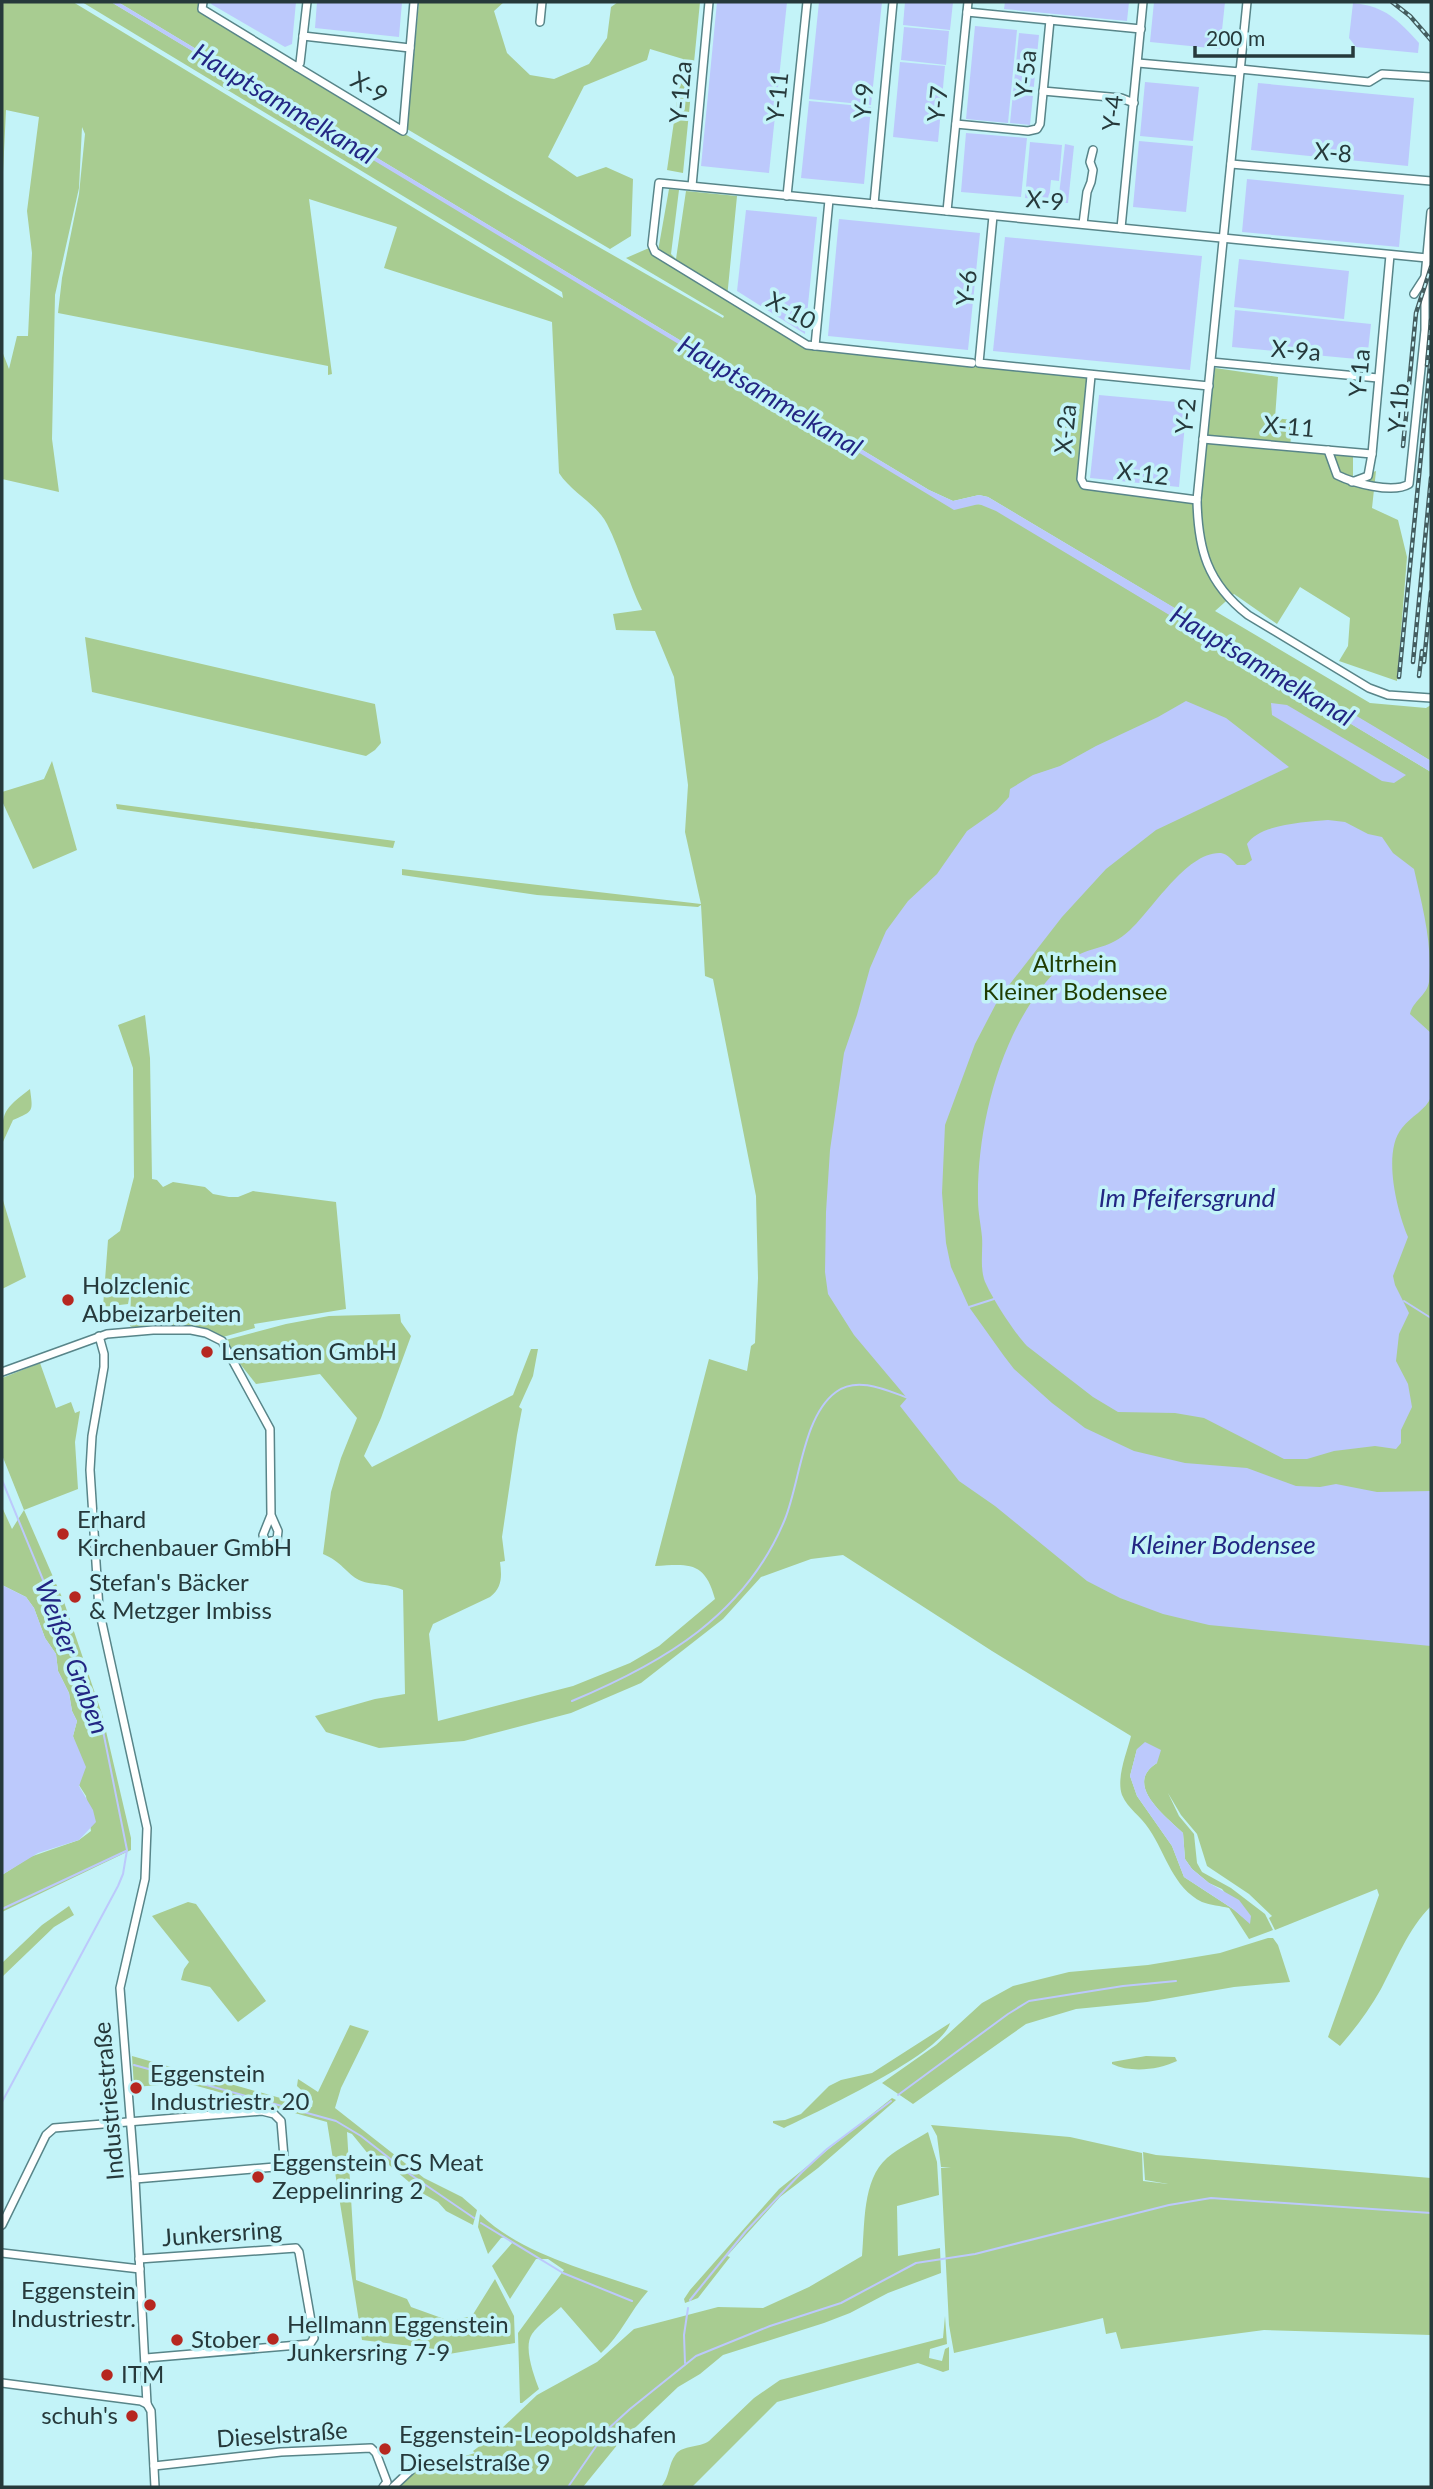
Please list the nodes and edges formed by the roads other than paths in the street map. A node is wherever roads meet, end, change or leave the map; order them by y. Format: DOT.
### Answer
graph roads {
  1 [pos="307,2"];
  2 [pos="414,2"];
  3 [pos="541,2"];
  4 [pos="709,2"];
  5 [pos="807,2"];
  6 [pos="893,2"];
  7 [pos="968,2"];
  8 [pos="1143,2"];
  9 [pos="1247,2"];
  10 [pos="202,6"];
  11 [pos="967,12"];
  12 [pos="1050,20"];
  13 [pos="540,22"];
  14 [pos="1141,29"];
  15 [pos="303,36"];
  16 [pos="410,48"];
  17 [pos="1138,63"];
  18 [pos="299,65"];
  19 [pos="1240,71"];
  20 [pos="1431,77"];
  21 [pos="1043,91"];
  22 [pos="1133,103"];
  23 [pos="956,124"];
  24 [pos="1093,150"];
  25 [pos="1231,164"];
  26 [pos="1431,181"];
  27 [pos="692,186"];
  28 [pos="787,195"];
  29 [pos="829,200"];
  30 [pos="874,204"];
  31 [pos="947,211"];
  32 [pos="1431,212"];
  33 [pos="993,216"];
  34 [pos="1083,225"];
  35 [pos="1121,228"];
  36 [pos="1223,239"];
  37 [pos="652,245"];
  38 [pos="1390,255"];
  39 [pos="1427,258"];
  40 [pos="1425,277"];
  41 [pos="1414,294"];
  42 [pos="816,346"];
  43 [pos="1211,362"];
  44 [pos="976,363"];
  45 [pos="1091,376"];
  46 [pos="1378,378"];
  47 [pos="1209,386"];
  48 [pos="1203,439"];
  49 [pos="1328,450"];
  50 [pos="1372,454"];
  51 [pos="1352,482"];
  52 [pos="1084,485"];
  53 [pos="1197,500"];
  54 [pos="1431,698"];
  55 [pos="99,1336"];
  56 [pos="2,1372"];
  57 [pos="271,1515"];
  58 [pos="131,2121"];
  59 [pos="135,2179"];
  60 [pos="2,2225"];
  61 [pos="2,2253"];
  62 [pos="139,2259"];
  63 [pos="140,2269"];
  64 [pos="146,2358"];
  65 [pos="2,2384"];
  66 [pos="147,2404"];
  67 [pos="154,2466"];
  68 [pos="411,2470"];
  69 [pos="155,2487"];
  70 [pos="388,2487"];
  1 -- 15 [label="street"];
  2 -- 16 [label="street"];
  3 -- 13 [label="street"];
  4 -- 27 [label="street, Y-12a"];
  5 -- 28 [label="street, Y-11"];
  6 -- 30 [label="street, Y-9"];
  7 -- 11 [label="street, Y-7"];
  8 -- 14 [label="street, Y-4"];
  9 -- 19 [label="street, Y-2"];
  10 -- 18 [label="street, X-9"];
  11 -- 12 [label="street"];
  11 -- 23 [label="street, Y-7"];
  12 -- 14 [label="street"];
  12 -- 21 [label="street, Y-5a"];
  14 -- 17 [label="street, Y-4"];
  15 -- 16 [label="street"];
  15 -- 18 [label="street"];
  16 -- 18 [label="street, X-9"];
  17 -- 19 [label="street"];
  17 -- 22 [label="street, Y-4"];
  19 -- 20 [label="street"];
  19 -- 25 [label="street, Y-2"];
  21 -- 22 [label="street"];
  21 -- 23 [label="street, Y-5a"];
  22 -- 35 [label="street, Y-4"];
  23 -- 31 [label="street, Y-7"];
  24 -- 34 [label="street"];
  25 -- 26 [label="street, X-8"];
  25 -- 36 [label="street, Y-2"];
  27 -- 28 [label="street, X-9"];
  27 -- 37 [label="street, X-9"];
  28 -- 29 [label="street, X-9"];
  29 -- 30 [label="street, X-9"];
  29 -- 42 [label="street"];
  30 -- 31 [label="street, X-9"];
  31 -- 33 [label="street, X-9"];
  32 -- 39 [label="street, Y-1b"];
  33 -- 34 [label="street, X-9"];
  33 -- 44 [label="street, Y-6"];
  34 -- 35 [label="street, X-9"];
  35 -- 36 [label="street, X-9"];
  36 -- 38 [label="street, X-9"];
  36 -- 43 [label="street, Y-2"];
  37 -- 42 [label="street, X-10"];
  38 -- 39 [label="street, X-9"];
  38 -- 46 [label="street, Y-1a"];
  39 -- 40 [label="street, Y-1b"];
  40 -- 41 [label="street, Y-1b"];
  40 -- 51 [label="street, Y-1b"];
  42 -- 44 [label="street, X-10"];
  43 -- 46 [label="street, X-9a"];
  43 -- 47 [label="street, Y-2"];
  44 -- 45 [label="street, X-10"];
  45 -- 47 [label="street, X-10"];
  45 -- 52 [label="street, X-2a"];
  46 -- 50 [label="street, Y-1a"];
  47 -- 48 [label="street, Y-2"];
  48 -- 49 [label="street, X-11"];
  48 -- 53 [label="street, Y-2"];
  49 -- 50 [label="street, X-11"];
  49 -- 51 [label="street"];
  50 -- 51 [label="street, Y-1a"];
  52 -- 53 [label="street, X-12"];
  53 -- 54 [label="street, Y-2"];
  55 -- 56 [label="street"];
  55 -- 57 [label="street"];
  55 -- 58 [label="street, Industriestraße"];
  58 -- 59 [label="street, Industriestraße"];
  58 -- 59 [label="street"];
  58 -- 60 [label="street"];
  59 -- 62 [label="street, Industriestraße"];
  61 -- 63 [label="street"];
  62 -- 63 [label="street, Industriestraße"];
  62 -- 64 [label="street, Junkersring"];
  63 -- 64 [label="street, Industriestraße"];
  64 -- 66 [label="street, Industriestraße"];
  65 -- 66 [label="street"];
  66 -- 67 [label="street, Industriestraße"];
  67 -- 69 [label="street, Industriestraße"];
  67 -- 70 [label="street, Dieselstraße"];
  68 -- 70 [label="street"];
}
